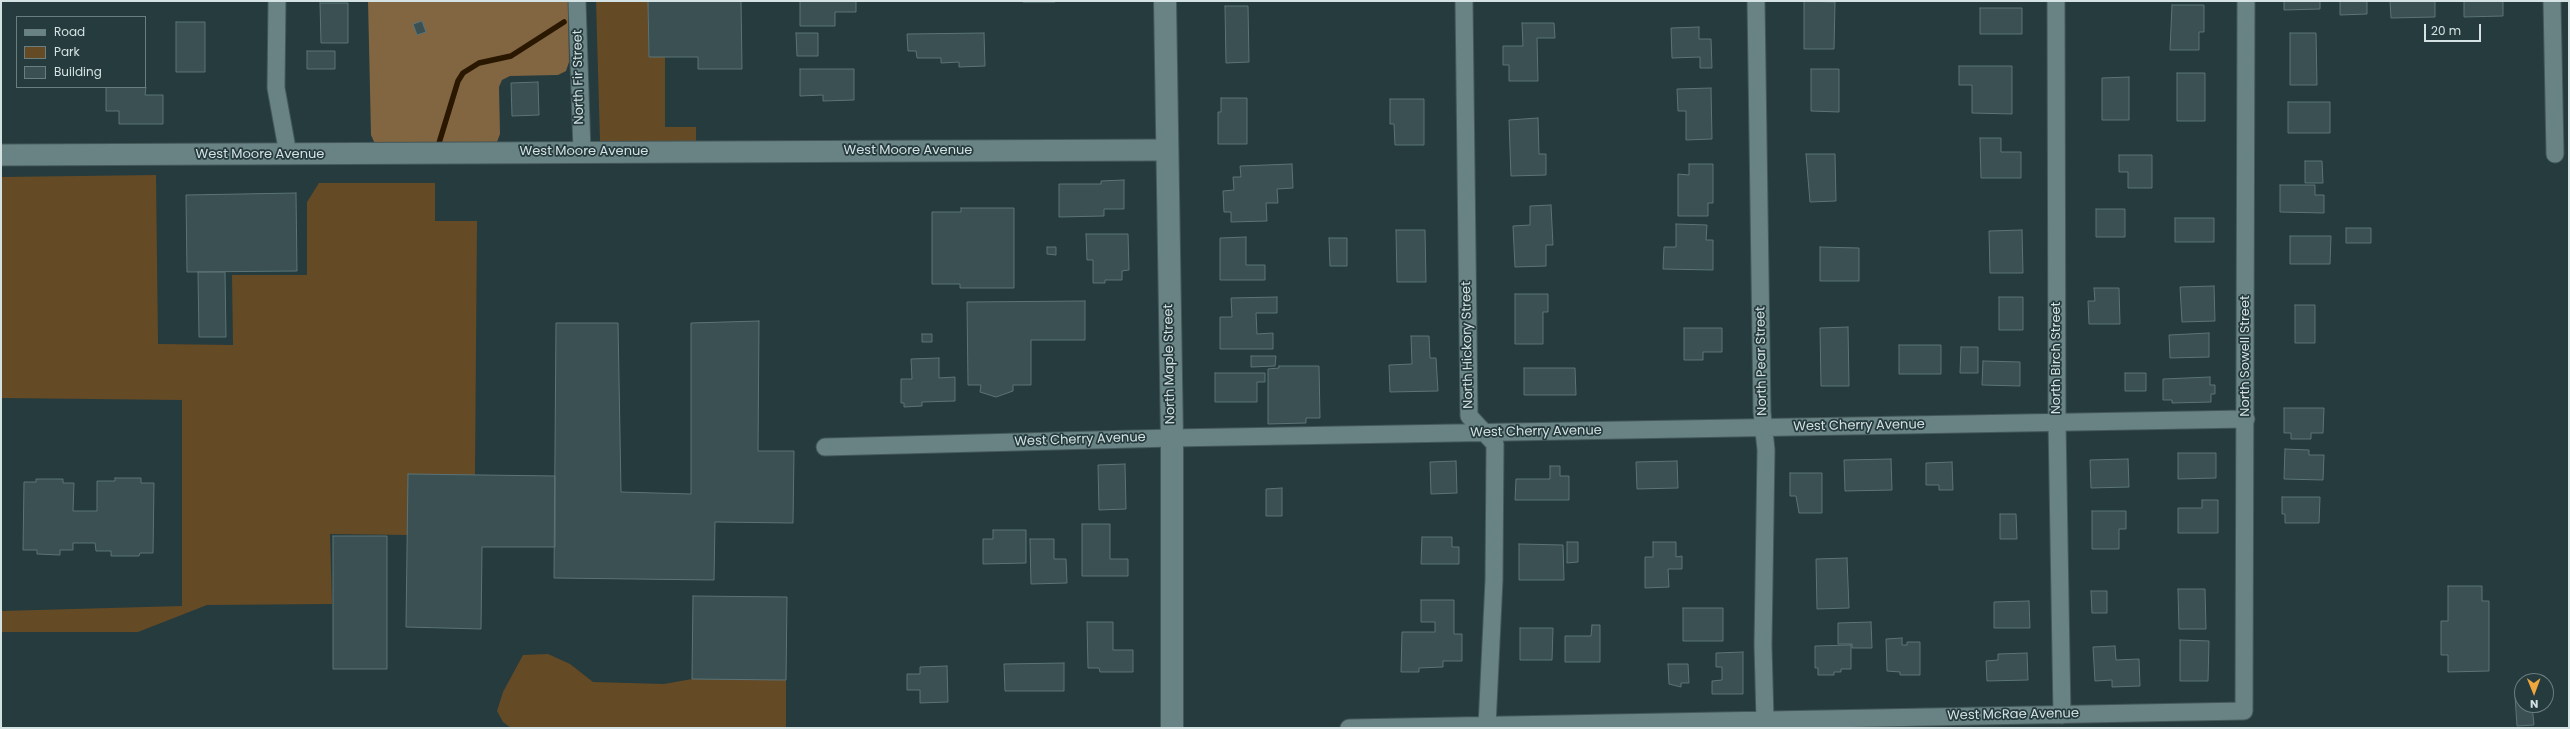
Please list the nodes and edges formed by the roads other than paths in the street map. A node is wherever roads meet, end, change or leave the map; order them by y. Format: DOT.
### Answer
graph roads {
  1 [pos="277,1"];
  2 [pos="577,1"];
  3 [pos="1165,1"];
  4 [pos="1464,1"];
  5 [pos="1756,1"];
  6 [pos="2056,1"];
  7 [pos="2246,1"];
  8 [pos="2552,1"];
  9 [pos="1167,150"];
  10 [pos="582,152"];
  11 [pos="288,154"];
  12 [pos="2555,154"];
  13 [pos="1,155"];
  14 [pos="2246,419"];
  15 [pos="2057,422"];
  16 [pos="1764,428"];
  17 [pos="1484,432"];
  18 [pos="1172,438"];
  19 [pos="825,447"];
  20 [pos="2244,711"];
  21 [pos="2062,715"];
  22 [pos="1766,720"];
  23 [pos="1487,726"];
  24 [pos="1172,728"];
  25 [pos="1349,728"];
  1 -- 11 [label="street"];
  2 -- 10 [label="street, North Fir Street"];
  3 -- 9 [label="main road, North Maple Street"];
  4 -- 17 [label="street, North Hickory Street"];
  5 -- 16 [label="street, North Pear Street"];
  6 -- 15 [label="street, North Birch Street"];
  7 -- 14 [label="street, North Sowell Street"];
  8 -- 12 [label="street"];
  9 -- 10 [label="street, West Moore Avenue"];
  9 -- 18 [label="main road, North Maple Street"];
  10 -- 11 [label="street, West Moore Avenue"];
  11 -- 13 [label="street, West Moore Avenue"];
  14 -- 15 [label="street, West Cherry Avenue"];
  14 -- 20 [label="street, North Sowell Street"];
  15 -- 16 [label="street, West Cherry Avenue"];
  15 -- 21 [label="street, North Birch Street"];
  16 -- 17 [label="street, West Cherry Avenue"];
  16 -- 22 [label="street, North Pear Street"];
  17 -- 18 [label="street, West Cherry Avenue"];
  17 -- 23 [label="street, North Hickory Street"];
  18 -- 19 [label="street, West Cherry Avenue"];
  18 -- 24 [label="main road, North Maple Street"];
  20 -- 21 [label="street, West McRae Avenue"];
  21 -- 22 [label="street, West McRae Avenue"];
  22 -- 23 [label="street, West McRae Avenue"];
  23 -- 25 [label="street, West McRae Avenue"];
}
